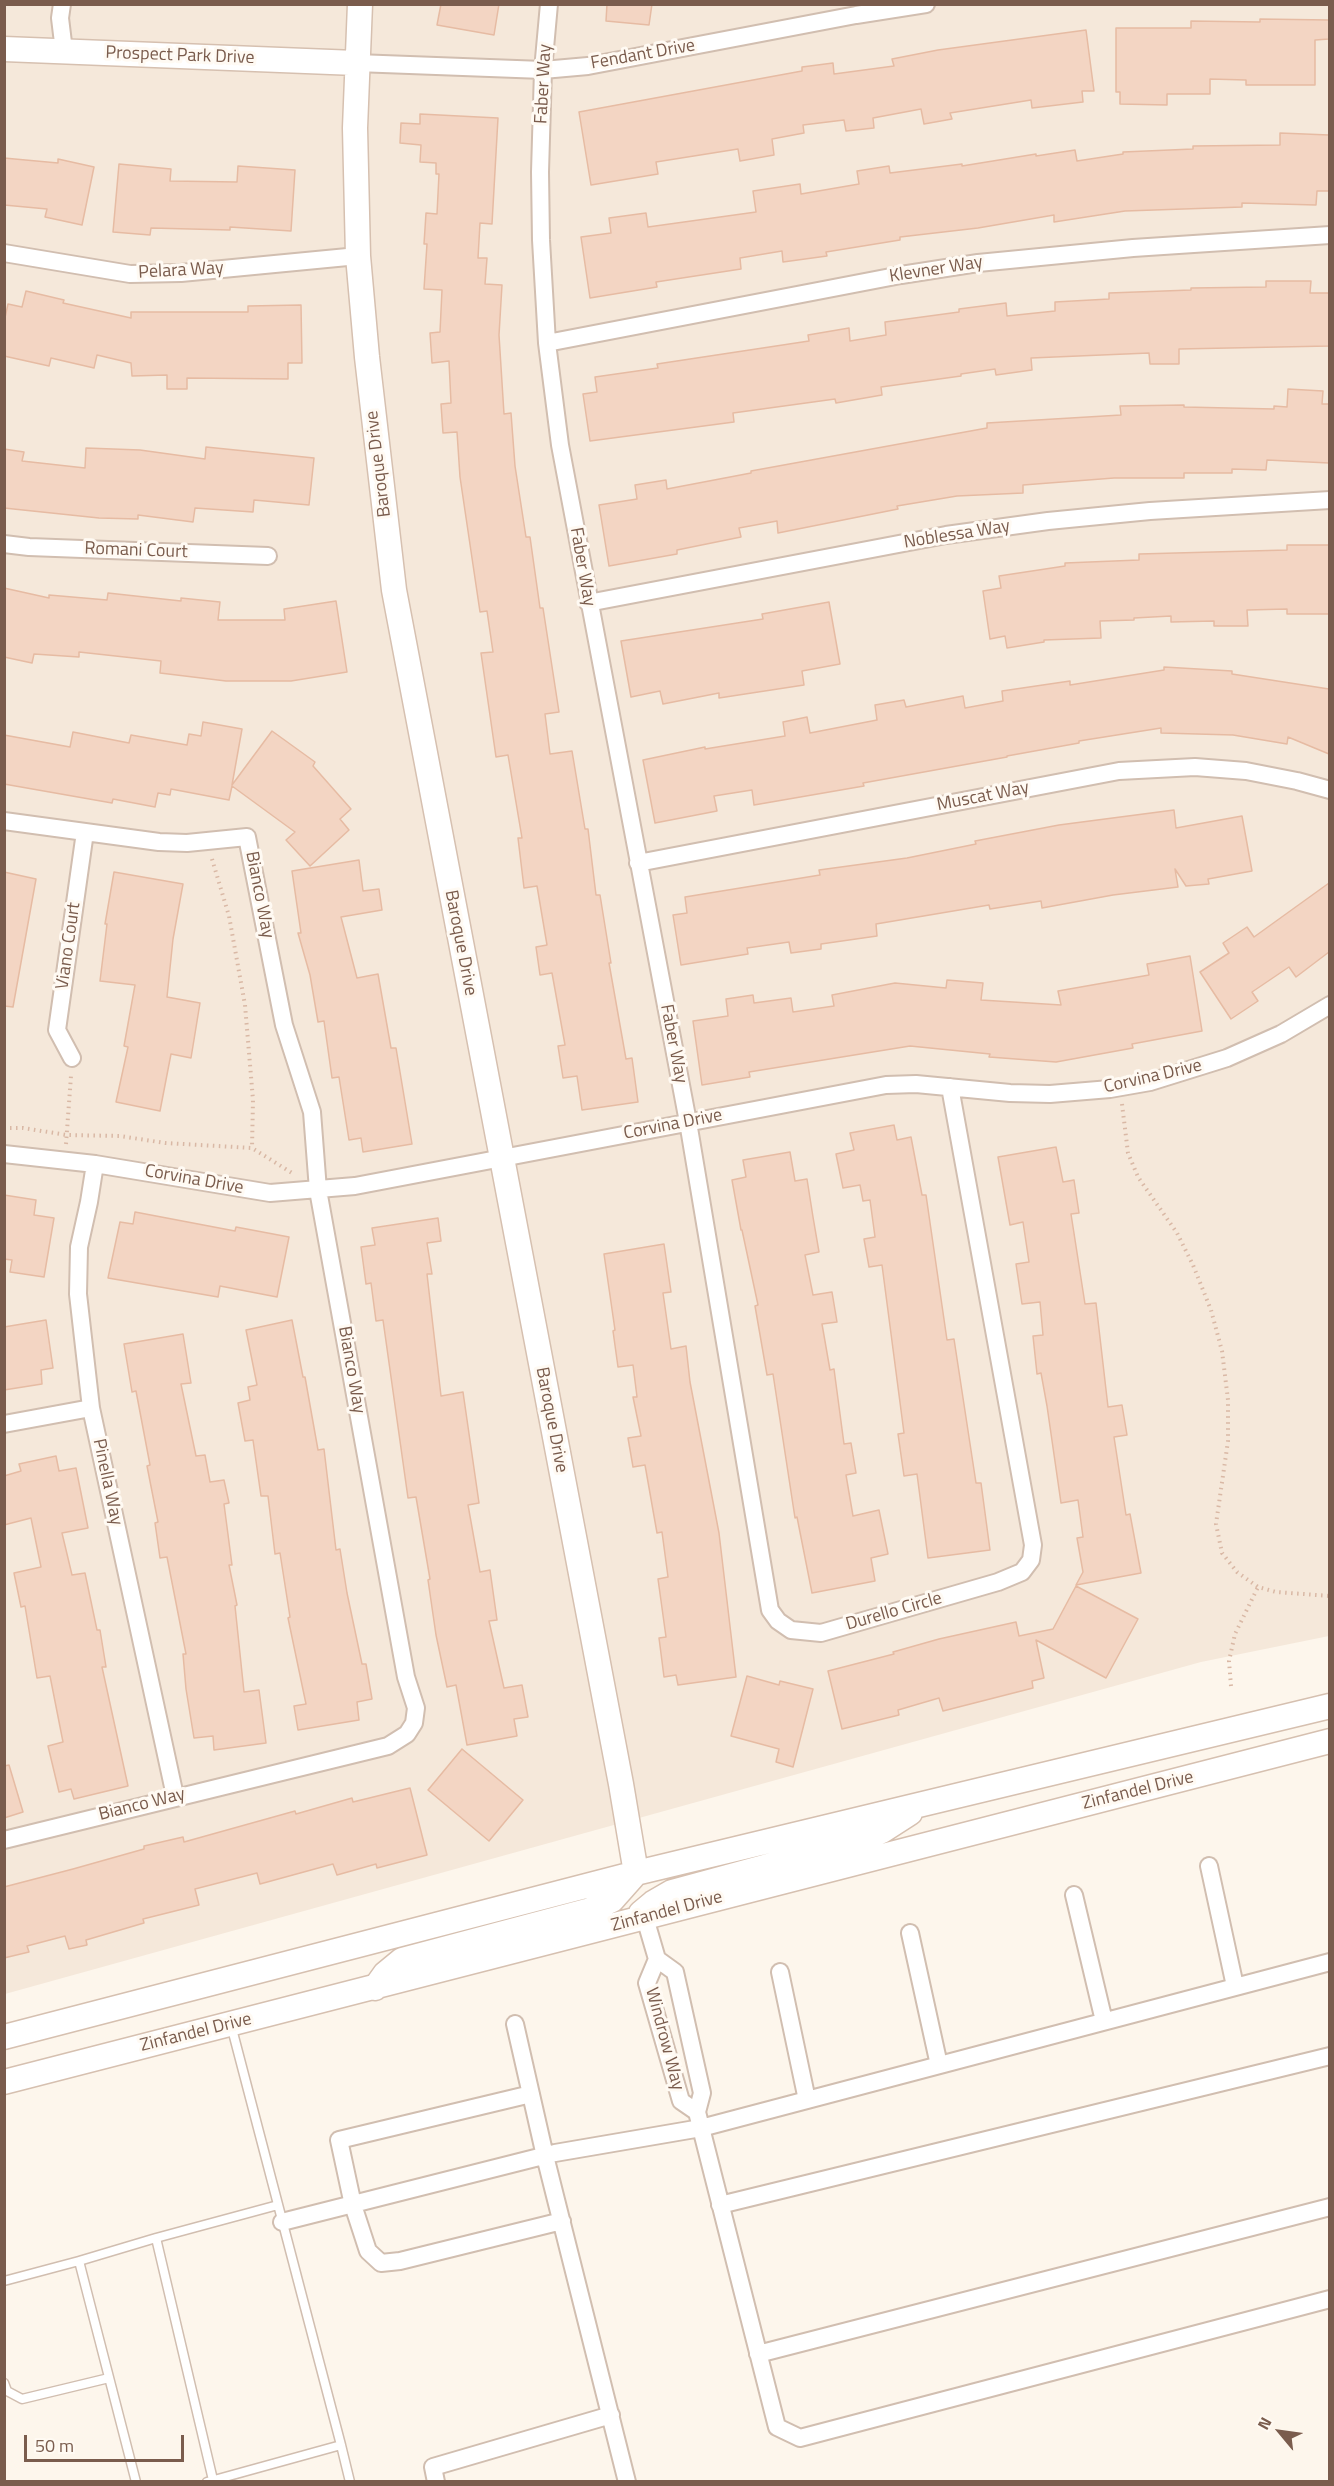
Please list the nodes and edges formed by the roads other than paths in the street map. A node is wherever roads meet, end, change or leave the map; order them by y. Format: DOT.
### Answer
graph roads {
  1 [pos="62,4"];
  2 [pos="360,4"];
  3 [pos="549,4"];
  4 [pos="926,4"];
  5 [pos="4,49"];
  6 [pos="64,51"];
  7 [pos="356,63"];
  8 [pos="543,70"];
  9 [pos="1329,235"];
  10 [pos="4,253"];
  11 [pos="358,256"];
  12 [pos="547,343"];
  13 [pos="1329,500"];
  14 [pos="4,544"];
  15 [pos="268,556"];
  16 [pos="588,603"];
  17 [pos="1329,790"];
  18 [pos="4,821"];
  19 [pos="85,832"];
  20 [pos="638,863"];
  21 [pos="1329,1005"];
  22 [pos="72,1058"];
  23 [pos="950,1087"];
  24 [pos="688,1122"];
  25 [pos="4,1154"];
  26 [pos="501,1158"];
  27 [pos="95,1164"];
  28 [pos="318,1190"];
  29 [pos="91,1408"];
  30 [pos="4,1424"];
  31 [pos="1329,1707"];
  32 [pos="1329,1741"];
  33 [pos="175,1796"];
  34 [pos="930,1802"];
  35 [pos="4,1840"];
  36 [pos="1209,1866"];
  37 [pos="636,1873"];
  38 [pos="1074,1895"];
  39 [pos="641,1919"];
  40 [pos="910,1933"];
  41 [pos="657,1959"];
  42 [pos="1329,1962"];
  43 [pos="780,1972"];
  44 [pos="1235,1986"];
  45 [pos="375,1988"];
  46 [pos="1104,2021"];
  47 [pos="230,2024"];
  48 [pos="515,2024"];
  49 [pos="4,2037"];
  50 [pos="1329,2056"];
  51 [pos="939,2065"];
  52 [pos="4,2082"];
  53 [pos="531,2094"];
  54 [pos="807,2100"];
  55 [pos="699,2120"];
  56 [pos="545,2156"];
  57 [pos="278,2205"];
  58 [pos="353,2205"];
  59 [pos="720,2205"];
  60 [pos="1329,2207"];
  61 [pos="562,2221"];
  62 [pos="282,2222"];
  63 [pos="156,2238"];
  64 [pos="79,2261"];
  65 [pos="4,2281"];
  66 [pos="1329,2299"];
  67 [pos="758,2354"];
  68 [pos="109,2378"];
  69 [pos="4,2383"];
  70 [pos="610,2415"];
  71 [pos="341,2445"];
  72 [pos="136,2481"];
  73 [pos="210,2481"];
  74 [pos="350,2481"];
  75 [pos="436,2481"];
  76 [pos="627,2481"];
  1 -- 6 [label="street"];
  2 -- 7 [label="street, Baroque Drive"];
  3 -- 8 [label="street, Faber Way"];
  4 -- 8 [label="street, Fendant Drive"];
  5 -- 6 [label="street, Prospect Park Drive"];
  6 -- 7 [label="street, Prospect Park Drive"];
  7 -- 8 [label="street, Fendant Drive"];
  7 -- 11 [label="street, Baroque Drive"];
  8 -- 12 [label="street, Faber Way"];
  9 -- 12 [label="street, Klevner Way"];
  10 -- 11 [label="street, Pelara Way"];
  11 -- 26 [label="street, Baroque Drive"];
  12 -- 16 [label="street, Faber Way"];
  13 -- 16 [label="street, Noblessa Way"];
  14 -- 15 [label="street, Romani Court"];
  16 -- 20 [label="street, Faber Way"];
  17 -- 20 [label="street, Muscat Way"];
  18 -- 19 [label="street, Bianco Way"];
  19 -- 22 [label="street, Viano Court"];
  19 -- 28 [label="street, Bianco Way"];
  20 -- 24 [label="street, Faber Way"];
  21 -- 23 [label="street, Corvina Drive"];
  23 -- 24 [label="street, Corvina Drive"];
  23 -- 24 [label="street, Durello Circle"];
  24 -- 26 [label="street, Corvina Drive"];
  25 -- 27 [label="street, Corvina Drive"];
  26 -- 28 [label="street, Corvina Drive"];
  26 -- 37 [label="street, Baroque Drive"];
  27 -- 28 [label="street, Corvina Drive"];
  27 -- 29 [label="street, Pinella Way"];
  28 -- 33 [label="street, Bianco Way"];
  29 -- 30 [label="street"];
  29 -- 33 [label="street, Pinella Way"];
  31 -- 34 [label="street, Zinfandel Drive"];
  32 -- 39 [label="street, Zinfandel Drive"];
  33 -- 35 [label="street, Bianco Way"];
  34 -- 37 [label="street, Zinfandel Drive"];
  34 -- 39 [label="street"];
  36 -- 44 [label="street"];
  37 -- 45 [label="street"];
  37 -- 49 [label="street, Zinfandel Drive"];
  38 -- 46 [label="street"];
  39 -- 41 [label="street, Windrow Way"];
  39 -- 45 [label="street, Zinfandel Drive"];
  40 -- 51 [label="street"];
  41 -- 55 [label="street, Windrow Way"];
  41 -- 55 [label="street, Windrow Way"];
  42 -- 44 [label="street"];
  43 -- 54 [label="street"];
  44 -- 46 [label="street"];
  45 -- 47 [label="street, Zinfandel Drive"];
  46 -- 51 [label="street"];
  47 -- 52 [label="street, Zinfandel Drive"];
  47 -- 57 [label="lane"];
  48 -- 53 [label="street"];
  50 -- 59 [label="street"];
  51 -- 54 [label="street"];
  53 -- 56 [label="street"];
  53 -- 58 [label="street"];
  54 -- 55 [label="street"];
  55 -- 56 [label="street"];
  55 -- 59 [label="street"];
  56 -- 58 [label="street"];
  56 -- 61 [label="street"];
  57 -- 62 [label="lane"];
  57 -- 63 [label="lane"];
  58 -- 61 [label="street"];
  58 -- 62 [label="street"];
  59 -- 67 [label="street"];
  60 -- 67 [label="street"];
  61 -- 70 [label="street"];
  62 -- 71 [label="lane"];
  63 -- 64 [label="lane"];
  63 -- 73 [label="lane"];
  64 -- 65 [label="lane"];
  64 -- 68 [label="lane"];
  66 -- 67 [label="street"];
  68 -- 69 [label="lane"];
  68 -- 72 [label="lane"];
  70 -- 75 [label="street"];
  70 -- 76 [label="street"];
  71 -- 73 [label="lane"];
  71 -- 74 [label="lane"];
}
